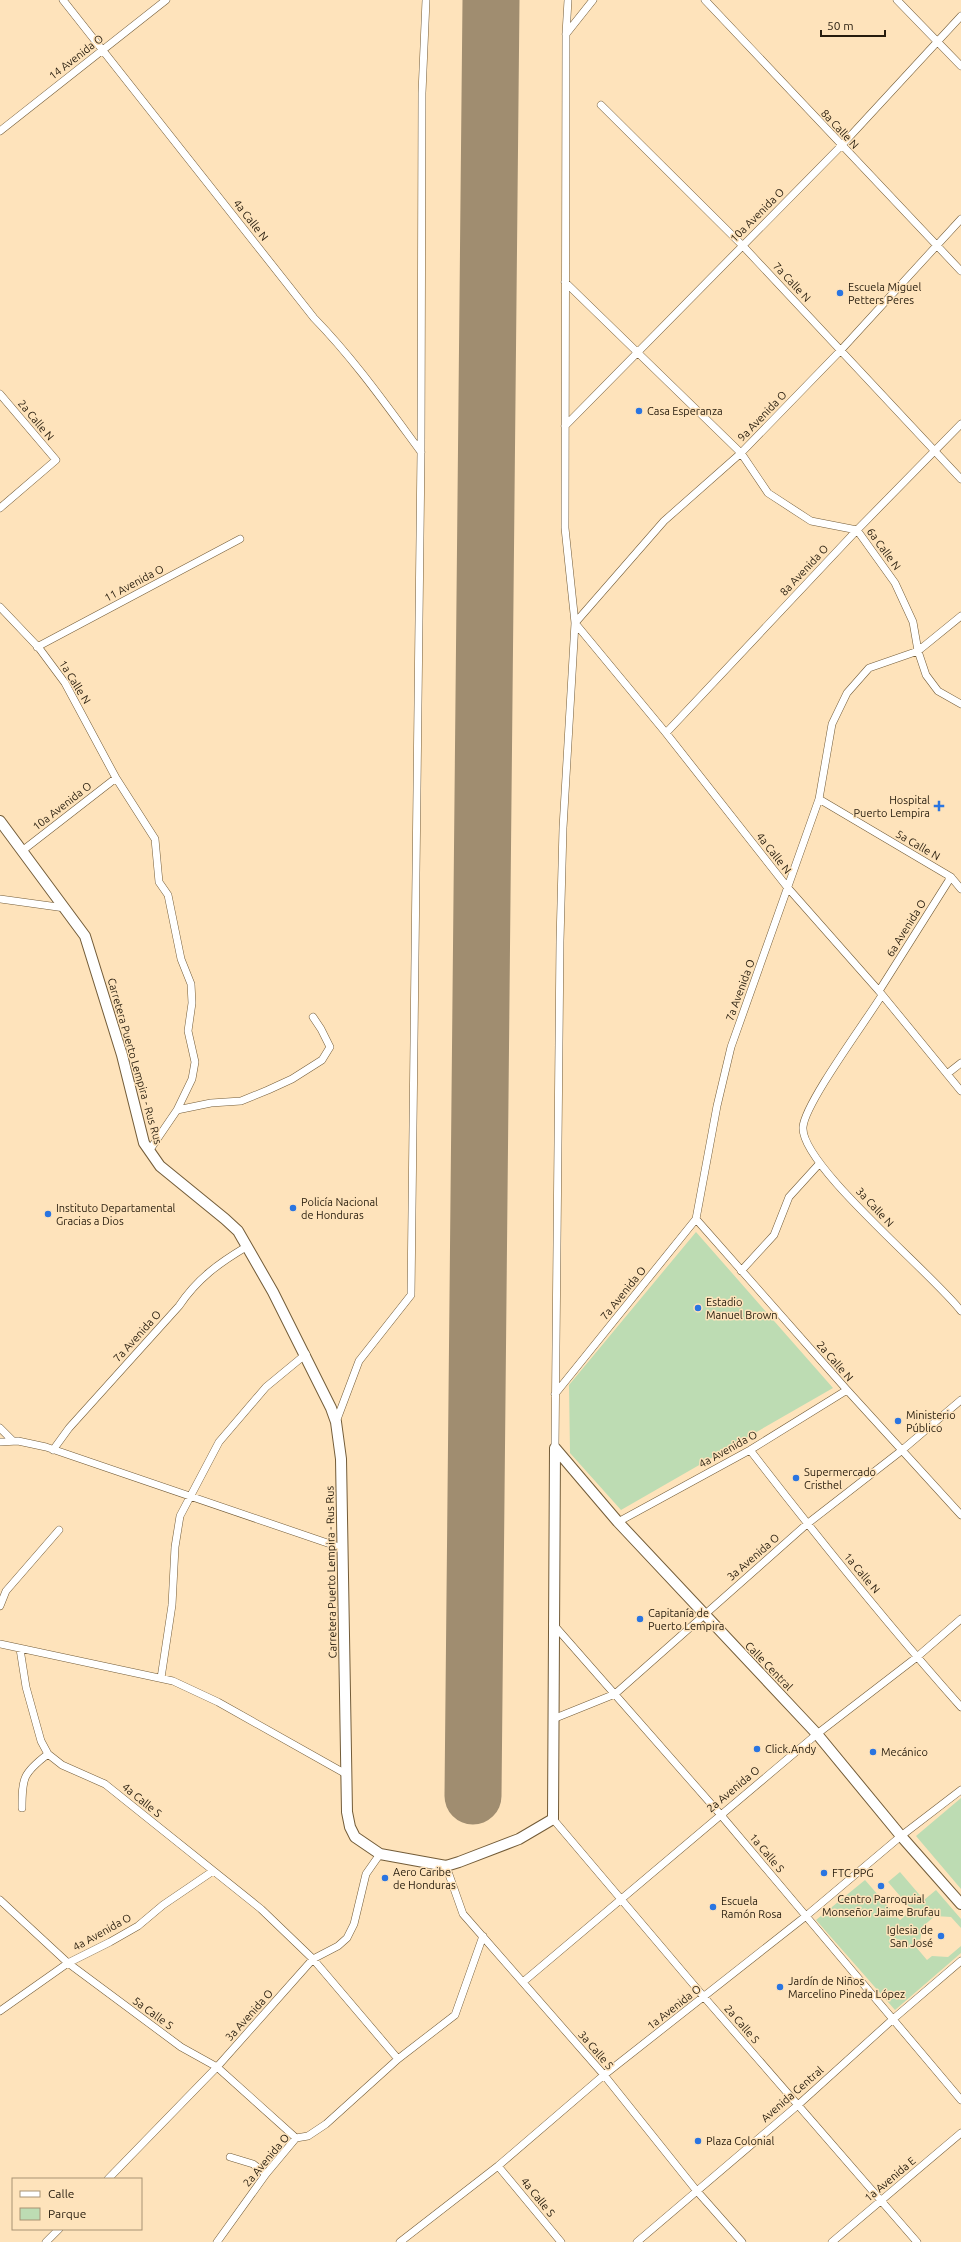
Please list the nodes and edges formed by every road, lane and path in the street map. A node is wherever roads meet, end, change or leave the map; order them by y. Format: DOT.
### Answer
graph roads {
  1 [pos="63,0"];
  2 [pos="166,0"];
  3 [pos="426,0"];
  4 [pos="568,0"];
  5 [pos="593,0"];
  6 [pos="705,0"];
  7 [pos="897,0"];
  8 [pos="961,16"];
  9 [pos="566,34"];
  10 [pos="937,42"];
  11 [pos="102,50"];
  12 [pos="961,66"];
  13 [pos="601,105"];
  14 [pos="0,132"];
  15 [pos="841,146"];
  16 [pos="961,219"];
  17 [pos="742,246"];
  18 [pos="936,246"];
  19 [pos="961,271"];
  20 [pos="565,282"];
  21 [pos="841,350"];
  22 [pos="637,353"];
  23 [pos="0,394"];
  24 [pos="961,424"];
  25 [pos="565,426"];
  26 [pos="421,452"];
  27 [pos="934,452"];
  28 [pos="741,453"];
  29 [pos="961,479"];
  30 [pos="0,508"];
  31 [pos="857,530"];
  32 [pos="240,539"];
  33 [pos="0,608"];
  34 [pos="961,616"];
  35 [pos="574,623"];
  36 [pos="37,647"];
  37 [pos="918,651"];
  38 [pos="961,704"];
  39 [pos="666,733"];
  40 [pos="116,778"];
  41 [pos="818,799"];
  42 [pos="0,821"];
  43 [pos="22,851"];
  44 [pos="951,877"];
  45 [pos="788,888"];
  46 [pos="961,888"];
  47 [pos="0,899"];
  48 [pos="64,908"];
  49 [pos="881,993"];
  50 [pos="313,1017"];
  51 [pos="961,1063"];
  52 [pos="948,1074"];
  53 [pos="961,1091"];
  54 [pos="811,1105"];
  55 [pos="177,1110"];
  56 [pos="149,1151"];
  57 [pos="819,1164"];
  58 [pos="696,1219"];
  59 [pos="246,1247"];
  60 [pos="742,1271"];
  61 [pos="961,1311"];
  62 [pos="306,1354"];
  63 [pos="847,1390"];
  64 [pos="555,1394"];
  65 [pos="961,1400"];
  66 [pos="336,1422"];
  67 [pos="0,1428"];
  68 [pos="13,1441"];
  69 [pos="0,1442"];
  70 [pos="555,1448"];
  71 [pos="53,1450"];
  72 [pos="750,1450"];
  73 [pos="901,1451"];
  74 [pos="190,1495"];
  75 [pos="961,1515"];
  76 [pos="618,1522"];
  77 [pos="807,1524"];
  78 [pos="60,1530"];
  79 [pos="342,1548"];
  80 [pos="0,1606"];
  81 [pos="704,1615"];
  82 [pos="961,1619"];
  83 [pos="552,1624"];
  84 [pos="0,1644"];
  85 [pos="20,1649"];
  86 [pos="917,1657"];
  87 [pos="161,1678"];
  88 [pos="615,1694"];
  89 [pos="961,1706"];
  90 [pos="553,1719"];
  91 [pos="817,1734"];
  92 [pos="48,1754"];
  93 [pos="346,1774"];
  94 [pos="961,1790"];
  95 [pos="22,1808"];
  96 [pos="720,1814"];
  97 [pos="553,1819"];
  98 [pos="901,1836"];
  99 [pos="380,1854"];
  100 [pos="446,1866"];
  101 [pos="213,1871"];
  102 [pos="622,1899"];
  103 [pos="0,1900"];
  104 [pos="961,1904"];
  105 [pos="806,1916"];
  106 [pos="482,1936"];
  107 [pos="313,1958"];
  108 [pos="961,1961"];
  109 [pos="68,1963"];
  110 [pos="523,1982"];
  111 [pos="704,1997"];
  112 [pos="0,2011"];
  113 [pos="892,2020"];
  114 [pos="398,2059"];
  115 [pos="217,2067"];
  116 [pos="604,2075"];
  117 [pos="961,2100"];
  118 [pos="798,2105"];
  119 [pos="961,2133"];
  120 [pos="296,2138"];
  121 [pos="230,2156"];
  122 [pos="498,2166"];
  123 [pos="266,2174"];
  124 [pos="109,2178"];
  125 [pos="696,2190"];
  126 [pos="882,2201"];
  127 [pos="58,2230"];
  128 [pos="46,2242"];
  129 [pos="216,2242"];
  130 [pos="400,2242"];
  131 [pos="560,2242"];
  132 [pos="636,2242"];
  133 [pos="742,2242"];
  134 [pos="832,2242"];
  135 [pos="917,2242"];
  1 -- 11 [label="street, 4a Calle N"];
  2 -- 11 [label="street, 14 Avenida O"];
  3 -- 26 [label="street"];
  4 -- 9 [label="street"];
  5 -- 9 [label="street"];
  6 -- 15 [label="street, 8a Calle N"];
  7 -- 10 [label="street"];
  8 -- 10 [label="street, 10a Avenida O"];
  9 -- 20 [label="street"];
  10 -- 12 [label="street"];
  10 -- 15 [label="street, 10a Avenida O"];
  11 -- 14 [label="street, 14 Avenida O"];
  11 -- 26 [label="street, 4a Calle N"];
  13 -- 17 [label="street, 7a Calle N"];
  15 -- 17 [label="street, 10a Avenida O"];
  15 -- 18 [label="street, 8a Calle N"];
  16 -- 18 [label="street, 9a Avenida O"];
  17 -- 21 [label="street, 7a Calle N"];
  17 -- 22 [label="street, 10a Avenida O"];
  18 -- 19 [label="street, 8a Calle N"];
  18 -- 21 [label="street, 9a Avenida O"];
  20 -- 22 [label="street, 6a Calle N"];
  20 -- 25 [label="street"];
  21 -- 27 [label="street, 7a Calle N"];
  21 -- 28 [label="street, 9a Avenida O"];
  22 -- 25 [label="street, 10a Avenida O"];
  22 -- 28 [label="street, 6a Calle N"];
  23 -- 30 [label="street, 2a Calle N"];
  24 -- 27 [label="street, 8a Avenida O"];
  25 -- 35 [label="street"];
  26 -- 66 [label="street"];
  27 -- 29 [label="street, 7a Calle N"];
  27 -- 31 [label="street, 8a Avenida O"];
  28 -- 31 [label="street, 6a Calle N"];
  28 -- 35 [label="street, 9a Avenida O"];
  31 -- 37 [label="street, 6a Calle N"];
  31 -- 39 [label="street, 8a Avenida O"];
  32 -- 36 [label="street, 11 Avenida O"];
  33 -- 36 [label="street, 1a Calle N"];
  34 -- 37 [label="street, 7a Avenida O"];
  35 -- 39 [label="street, 4a Calle N"];
  35 -- 64 [label="street"];
  36 -- 40 [label="street, 1a Calle N"];
  37 -- 38 [label="street, 6a Calle N"];
  37 -- 41 [label="street, 7a Avenida O"];
  39 -- 45 [label="street, 4a Calle N"];
  40 -- 43 [label="street, 10a Avenida O"];
  40 -- 55 [label="street, 1a Calle N"];
  41 -- 44 [label="street, 5a Calle N"];
  41 -- 45 [label="street, 7a Avenida O"];
  42 -- 43 [label="street, Carretera Puerto Lempira - Rus Rus"];
  43 -- 48 [label="street, Carretera Puerto Lempira - Rus Rus"];
  44 -- 46 [label="street, 5a Calle N"];
  44 -- 49 [label="street, 6a Avenida O"];
  45 -- 49 [label="street, 4a Calle N"];
  45 -- 58 [label="street, 7a Avenida O"];
  47 -- 48 [label="street"];
  48 -- 56 [label="street, Carretera Puerto Lempira - Rus Rus"];
  49 -- 52 [label="street, 4a Calle N"];
  49 -- 54 [label="street, 6a Avenida O"];
  50 -- 55 [label="street"];
  51 -- 52 [label="street"];
  52 -- 53 [label="street, 4a Calle N"];
  54 -- 57 [label="street, 3a Calle N"];
  55 -- 56 [label="street, 1a Calle N"];
  56 -- 59 [label="street, Carretera Puerto Lempira - Rus Rus"];
  57 -- 60 [label="street"];
  57 -- 61 [label="street, 3a Calle N"];
  58 -- 60 [label="street, 2a Calle N"];
  58 -- 64 [label="street, 7a Avenida O"];
  59 -- 62 [label="street, Carretera Puerto Lempira - Rus Rus"];
  59 -- 71 [label="street, 7a Avenida O"];
  60 -- 63 [label="street, 2a Calle N"];
  62 -- 66 [label="street, Carretera Puerto Lempira - Rus Rus"];
  62 -- 74 [label="street"];
  63 -- 72 [label="street, 4a Avenida O"];
  63 -- 73 [label="street, 2a Calle N"];
  64 -- 70 [label="street"];
  65 -- 73 [label="street, 3a Avenida O"];
  66 -- 79 [label="street, Carretera Puerto Lempira - Rus Rus"];
  67 -- 68 [label="street"];
  68 -- 69 [label="street"];
  68 -- 71 [label="street"];
  70 -- 76 [label="street, Calle Central"];
  70 -- 83 [label="street"];
  71 -- 74 [label="street"];
  72 -- 76 [label="street, 4a Avenida O"];
  72 -- 77 [label="street, 1a Calle N"];
  73 -- 75 [label="street, 2a Calle N"];
  73 -- 77 [label="street, 3a Avenida O"];
  74 -- 79 [label="street"];
  74 -- 87 [label="street"];
  76 -- 81 [label="street, Calle Central"];
  77 -- 81 [label="street, 3a Avenida O"];
  77 -- 86 [label="street, 1a Calle N"];
  78 -- 80 [label="street"];
  79 -- 93 [label="street, Carretera Puerto Lempira - Rus Rus"];
  81 -- 88 [label="street, 3a Avenida O"];
  81 -- 91 [label="street, Calle Central"];
  82 -- 86 [label="street, 2a Avenida O"];
  83 -- 88 [label="street, 1a Calle S"];
  83 -- 90 [label="street"];
  84 -- 85 [label="street"];
  85 -- 87 [label="street"];
  85 -- 92 [label="street, 4a Calle S"];
  86 -- 89 [label="street, 1a Calle N"];
  86 -- 91 [label="street, 2a Avenida O"];
  87 -- 93 [label="street"];
  88 -- 90 [label="street, 3a Avenida O"];
  88 -- 96 [label="street, 1a Calle S"];
  90 -- 97 [label="street"];
  91 -- 96 [label="street, 2a Avenida O"];
  91 -- 98 [label="street, Calle Central"];
  92 -- 95 [label="street"];
  92 -- 101 [label="street, 4a Calle S"];
  93 -- 99 [label="street, Carretera Puerto Lempira - Rus Rus"];
  94 -- 98 [label="street, 1a Avenida O"];
  96 -- 102 [label="street, 2a Avenida O"];
  96 -- 105 [label="street, 1a Calle S"];
  97 -- 100 [label="street, Carretera Puerto Lempira - Rus Rus"];
  97 -- 102 [label="street, 2a Calle S"];
  98 -- 104 [label="street, Calle Central"];
  98 -- 105 [label="street, 1a Avenida O"];
  99 -- 100 [label="street, Carretera Puerto Lempira - Rus Rus"];
  99 -- 107 [label="street, 3a Avenida O"];
  100 -- 106 [label="street, 3a Calle S"];
  101 -- 107 [label="street, 4a Calle S"];
  101 -- 109 [label="street, 4a Avenida O"];
  102 -- 110 [label="street, 2a Avenida O"];
  102 -- 111 [label="street, 2a Calle S"];
  103 -- 109 [label="street, 5a Calle S"];
  105 -- 111 [label="street, 1a Avenida O"];
  105 -- 113 [label="street, 1a Calle S"];
  106 -- 110 [label="street, 3a Calle S"];
  106 -- 114 [label="street, 2a Avenida O"];
  107 -- 114 [label="street, 4a Calle S"];
  107 -- 115 [label="street, 3a Avenida O"];
  108 -- 113 [label="street, Avenida Central"];
  109 -- 112 [label="street, 4a Avenida O"];
  109 -- 115 [label="street, 5a Calle S"];
  110 -- 116 [label="street, 3a Calle S"];
  111 -- 116 [label="street, 1a Avenida O"];
  111 -- 118 [label="street, 2a Calle S"];
  113 -- 117 [label="street, 1a Calle S"];
  113 -- 118 [label="street, Avenida Central"];
  114 -- 120 [label="street, 2a Avenida O"];
  115 -- 120 [label="street, 5a Calle S"];
  115 -- 124 [label="street, 3a Avenida O"];
  116 -- 122 [label="street, 1a Avenida O"];
  116 -- 125 [label="street, 3a Calle S"];
  118 -- 125 [label="street, Avenida Central"];
  118 -- 126 [label="street, 2a Calle S"];
  119 -- 126 [label="street, 1a Avenida E"];
  120 -- 123 [label="street, 2a Avenida O"];
  121 -- 123 [label="street"];
  122 -- 130 [label="street, 1a Avenida O"];
  122 -- 131 [label="street, 4a Calle S"];
  123 -- 129 [label="street, 2a Avenida O"];
  125 -- 132 [label="street, Avenida Central"];
  125 -- 133 [label="street, 3a Calle S"];
  126 -- 134 [label="street, 1a Avenida E"];
  126 -- 135 [label="street, 2a Calle S"];
  127 -- 128 [label="street"];
}
